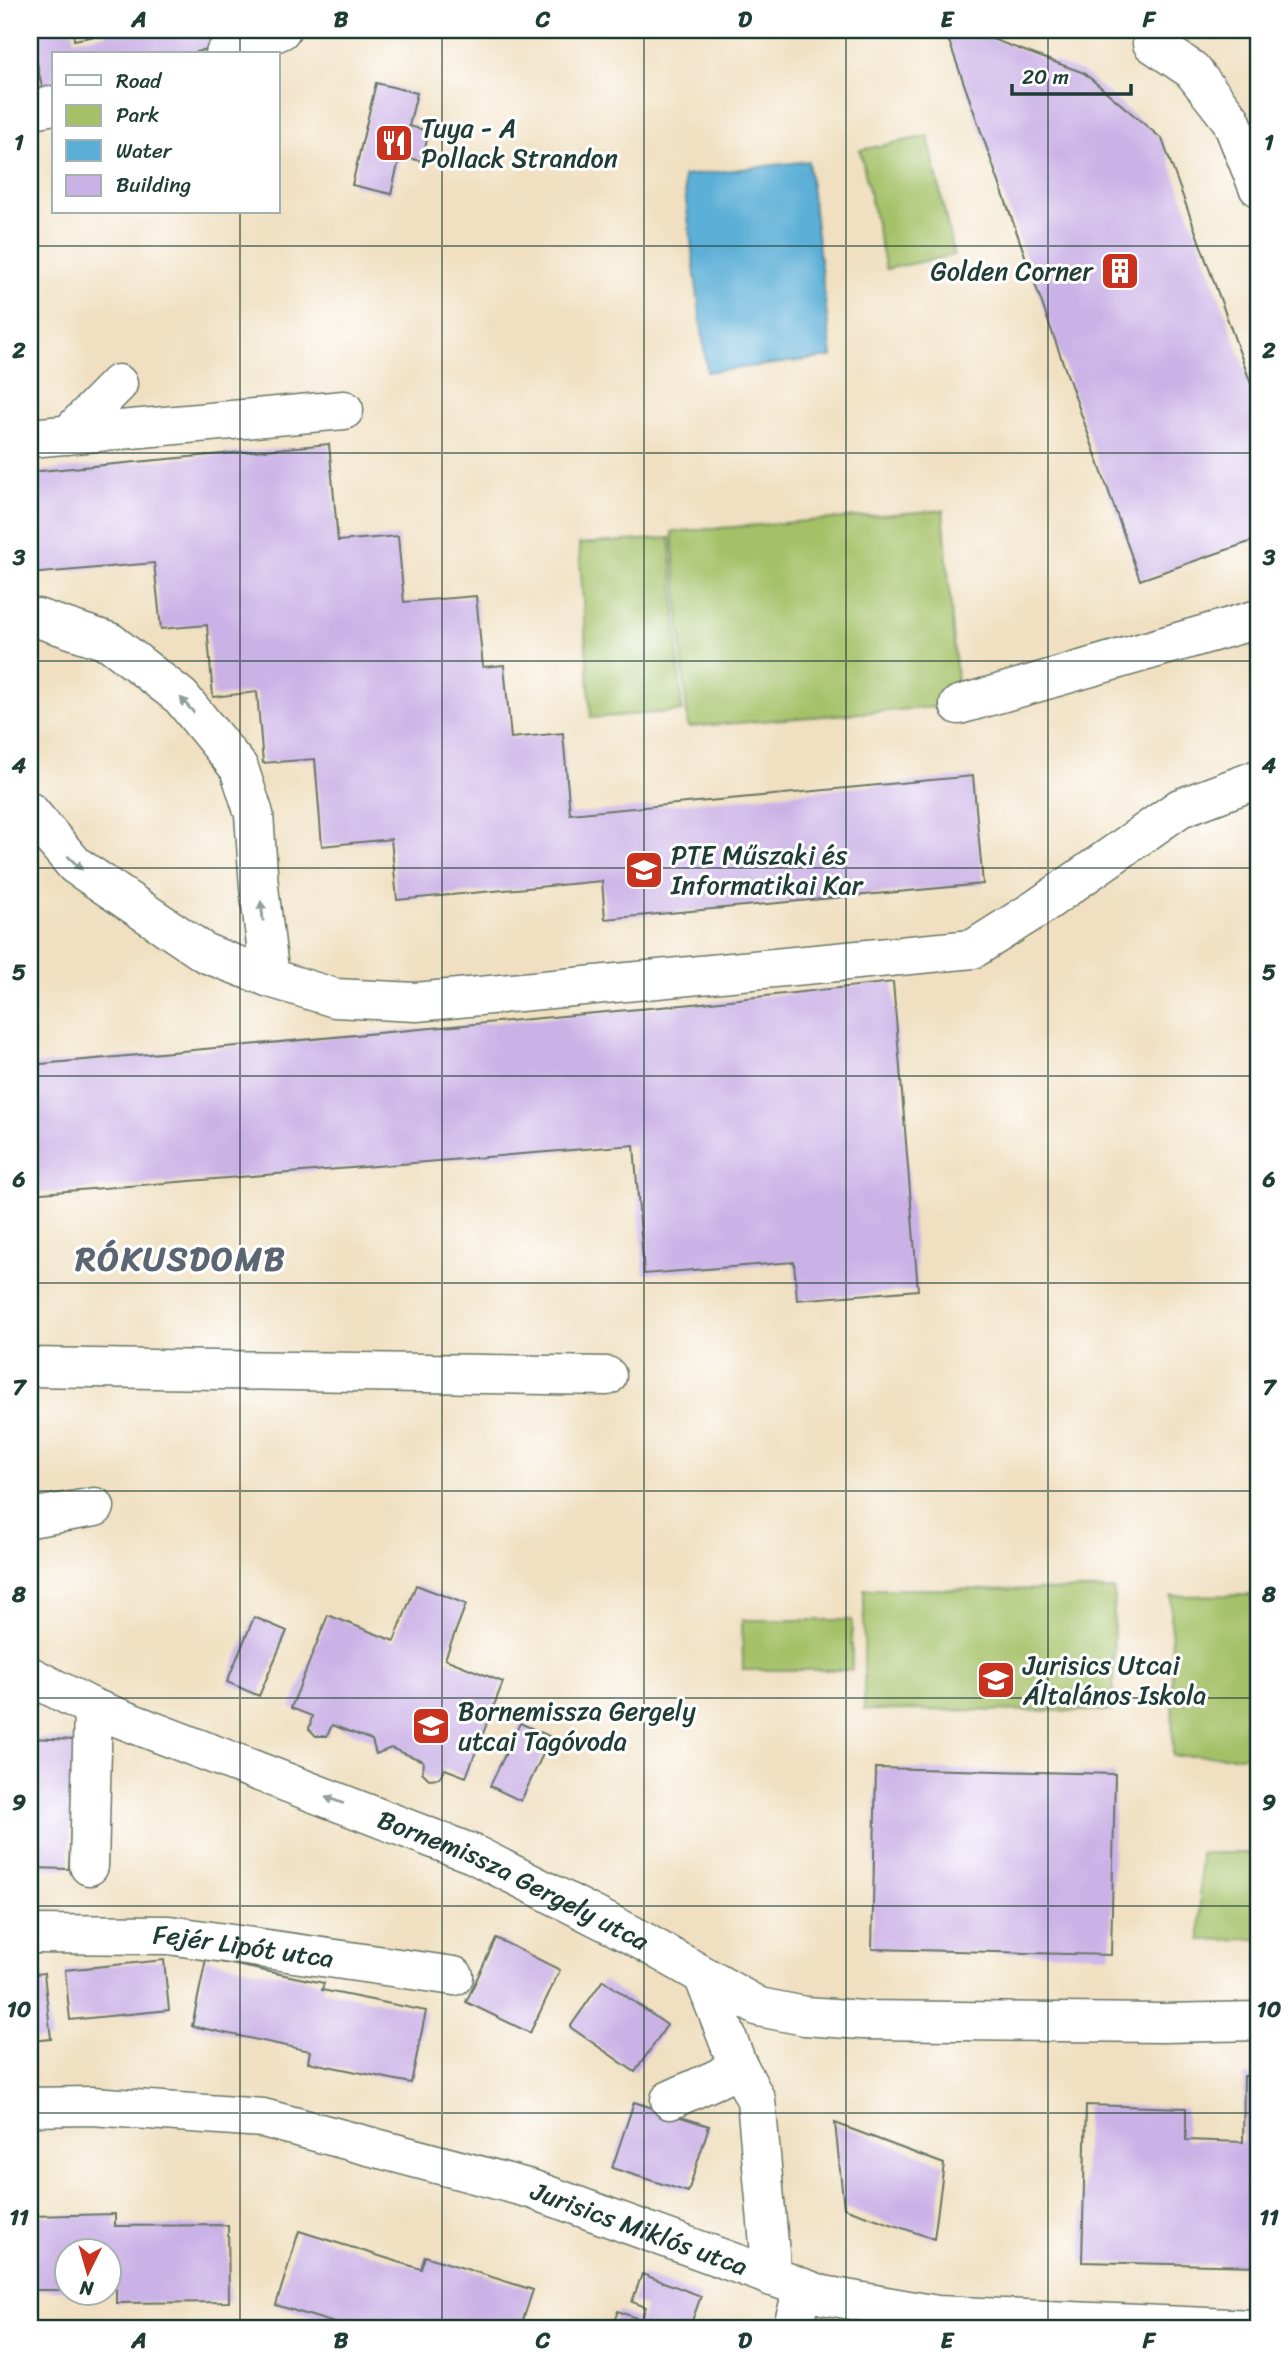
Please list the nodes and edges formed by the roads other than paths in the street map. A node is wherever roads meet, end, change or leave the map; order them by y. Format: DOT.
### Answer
graph roads {
  1 [pos="281,30"];
  2 [pos="1147,34"];
  3 [pos="230,52"];
  4 [pos="52,105"];
  5 [pos="30,110"];
  6 [pos="1258,187"];
  7 [pos="118,384"];
  8 [pos="344,410"];
  9 [pos="68,435"];
  10 [pos="30,438"];
  11 [pos="30,619"];
  12 [pos="1258,619"];
  13 [pos="960,705"];
  14 [pos="1258,779"];
  15 [pos="30,812"];
  16 [pos="270,978"];
  17 [pos="30,1367"];
  18 [pos="607,1376"];
  19 [pos="95,1507"];
  20 [pos="30,1518"];
  21 [pos="30,1676"];
  22 [pos="93,1708"];
  23 [pos="89,1866"];
  24 [pos="30,1934"];
  25 [pos="454,1976"];
  26 [pos="704,1978"];
  27 [pos="1258,2021"];
  28 [pos="737,2063"];
  29 [pos="670,2100"];
  30 [pos="30,2107"];
  31 [pos="788,2283"];
  32 [pos="792,2329"];
  33 [pos="1253,2329"];
  1 -- 3 [label="street"];
  2 -- 6 [label="street"];
  4 -- 5 [label="street"];
  7 -- 9 [label="street"];
  8 -- 9 [label="street"];
  9 -- 10 [label="street"];
  16 -- 11 [label="street, one-way"];
  12 -- 13 [label="street"];
  14 -- 16 [label="street"];
  15 -- 16 [label="street, one-way"];
  17 -- 18 [label="street"];
  19 -- 20 [label="street"];
  21 -- 22 [label="street, Bornemissza Gergely utca"];
  22 -- 23 [label="street"];
  26 -- 22 [label="street, Bornemissza Gergely utca, one-way"];
  24 -- 25 [label="street, Fejér Lipót utca"];
  26 -- 27 [label="street"];
  26 -- 28 [label="street"];
  28 -- 29 [label="street"];
  28 -- 31 [label="street"];
  30 -- 31 [label="street, Jurisics Miklós utca"];
  31 -- 32 [label="street"];
  31 -- 33 [label="street, Jurisics Miklós utca"];
}
